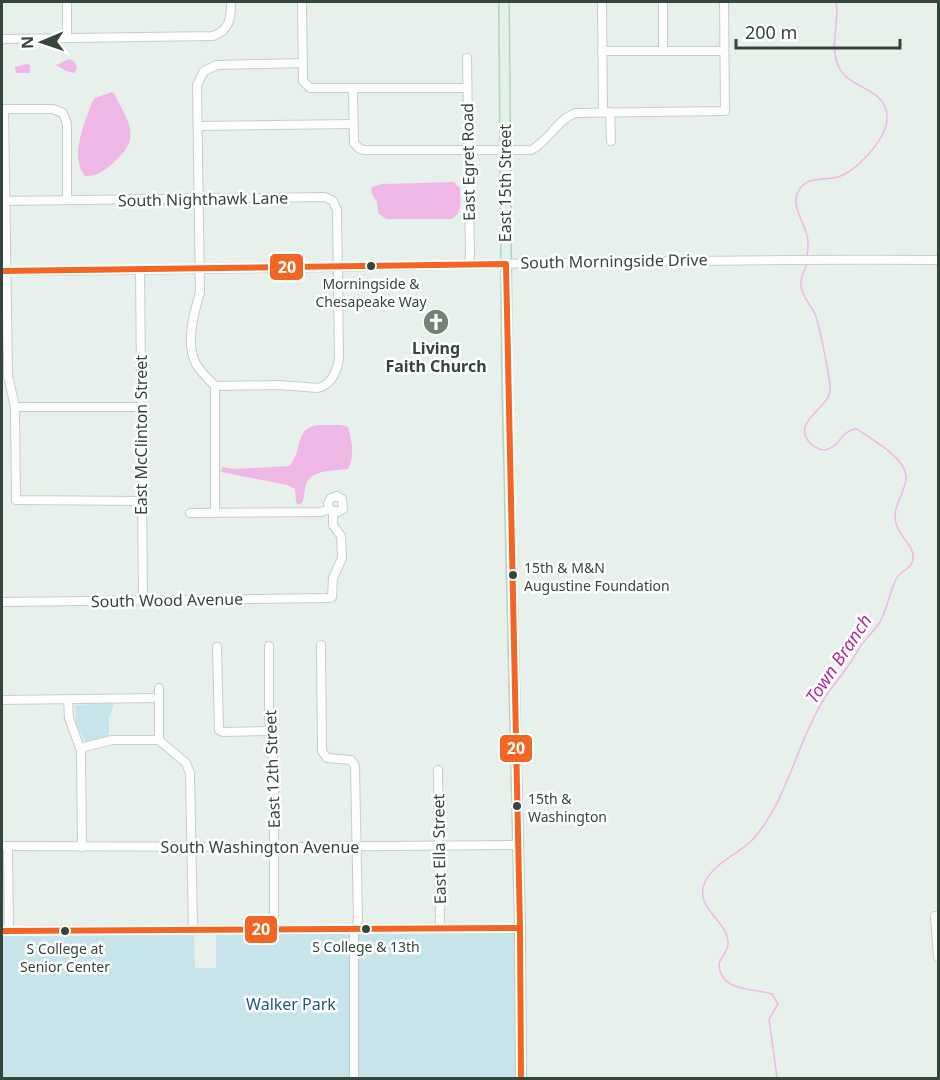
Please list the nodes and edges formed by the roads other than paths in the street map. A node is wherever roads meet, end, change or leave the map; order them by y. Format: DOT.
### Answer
graph roads {
  1 [pos="67,2"];
  2 [pos="231,2"];
  3 [pos="302,2"];
  4 [pos="504,2"];
  5 [pos="602,2"];
  6 [pos="663,2"];
  7 [pos="724,2"];
  8 [pos="67,38"];
  9 [pos="2,39"];
  10 [pos="602,51"];
  11 [pos="663,51"];
  12 [pos="724,51"];
  13 [pos="467,58"];
  14 [pos="303,63"];
  15 [pos="467,88"];
  16 [pos="353,89"];
  17 [pos="3,109"];
  18 [pos="607,112"];
  19 [pos="353,124"];
  20 [pos="198,126"];
  21 [pos="611,141"];
  22 [pos="468,150"];
  23 [pos="505,150"];
  24 [pos="199,199"];
  25 [pos="67,200"];
  26 [pos="5,201"];
  27 [pos="939,260"];
  28 [pos="506,264"];
  29 [pos="468,265"];
  30 [pos="338,268"];
  31 [pos="140,269"];
  32 [pos="200,270"];
  33 [pos="4,271"];
  34 [pos="215,386"];
  35 [pos="15,407"];
  36 [pos="141,407"];
  37 [pos="142,501"];
  38 [pos="190,513"];
  39 [pos="215,513"];
  40 [pos="143,600"];
  41 [pos="2,602"];
  42 [pos="321,645"];
  43 [pos="269,646"];
  44 [pos="217,647"];
  45 [pos="159,688"];
  46 [pos="159,698"];
  47 [pos="69,699"];
  48 [pos="2,700"];
  49 [pos="270,731"];
  50 [pos="159,740"];
  51 [pos="80,748"];
  52 [pos="438,770"];
  53 [pos="518,845"];
  54 [pos="5,846"];
  55 [pos="439,846"];
  56 [pos="82,847"];
  57 [pos="274,847"];
  58 [pos="357,847"];
  59 [pos="192,848"];
  60 [pos="934,916"];
  61 [pos="440,928"];
  62 [pos="520,928"];
  63 [pos="274,929"];
  64 [pos="356,929"];
  65 [pos="193,930"];
  66 [pos="5,931"];
  67 [pos="939,957"];
  68 [pos="354,1078"];
  69 [pos="521,1078"];
  1 -- 8 [label="street"];
  2 -- 8 [label="street"];
  3 -- 14 [label="street"];
  4 -- 23 [label="main road, East 15th Street"];
  5 -- 10 [label="street"];
  6 -- 11 [label="street"];
  7 -- 12 [label="street"];
  8 -- 9 [label="street"];
  10 -- 11 [label="street"];
  10 -- 18 [label="street"];
  11 -- 12 [label="street"];
  12 -- 18 [label="street"];
  13 -- 15 [label="street, East Egret Road"];
  14 -- 16 [label="street"];
  14 -- 20 [label="street"];
  15 -- 16 [label="street"];
  15 -- 22 [label="street, East Egret Road"];
  16 -- 19 [label="street"];
  17 -- 25 [label="street"];
  17 -- 26 [label="street"];
  18 -- 21 [label="street"];
  18 -- 23 [label="street"];
  19 -- 20 [label="street"];
  19 -- 22 [label="street"];
  20 -- 24 [label="street"];
  22 -- 23 [label="street"];
  22 -- 29 [label="street, East Egret Road"];
  23 -- 28 [label="main road, East 15th Street"];
  24 -- 25 [label="street, South Nighthawk Lane"];
  24 -- 30 [label="street, South Nighthawk Lane"];
  24 -- 32 [label="street"];
  25 -- 26 [label="street, South Nighthawk Lane"];
  26 -- 33 [label="street"];
  27 -- 28 [label="street, South Morningside Drive"];
  28 -- 29 [label="street, South Morningside Drive"];
  28 -- 53 [label="main road, East 15th Street"];
  29 -- 30 [label="street, South Morningside Drive"];
  30 -- 32 [label="street, South Morningside Drive"];
  30 -- 34 [label="street"];
  31 -- 32 [label="street, South Morningside Drive"];
  31 -- 33 [label="street, South Morningside Drive"];
  31 -- 36 [label="street, East McClinton Street"];
  32 -- 34 [label="street"];
  33 -- 35 [label="street"];
  34 -- 39 [label="street"];
  35 -- 36 [label="street"];
  35 -- 37 [label="street"];
  36 -- 37 [label="street, East McClinton Street"];
  37 -- 40 [label="street, East McClinton Street"];
  38 -- 39 [label="street"];
  39 -- 40 [label="street, South Wood Avenue"];
  40 -- 41 [label="street, South Wood Avenue"];
  42 -- 58 [label="street"];
  43 -- 49 [label="street, East 12th Street"];
  44 -- 49 [label="street"];
  45 -- 46 [label="street"];
  46 -- 47 [label="street"];
  46 -- 50 [label="street"];
  47 -- 48 [label="street"];
  47 -- 51 [label="street"];
  49 -- 57 [label="street, East 12th Street"];
  50 -- 51 [label="street"];
  50 -- 59 [label="street"];
  51 -- 56 [label="street"];
  52 -- 55 [label="street, East Ella Street"];
  53 -- 55 [label="street, South Washington Avenue"];
  53 -- 62 [label="main road, East 15th Street"];
  54 -- 56 [label="street, South Washington Avenue"];
  54 -- 66 [label="street"];
  55 -- 58 [label="street, South Washington Avenue"];
  55 -- 61 [label="street, East Ella Street"];
  56 -- 59 [label="street, South Washington Avenue"];
  57 -- 58 [label="street, South Washington Avenue"];
  57 -- 59 [label="street, South Washington Avenue"];
  57 -- 63 [label="street, East 12th Street"];
  58 -- 64 [label="street"];
  59 -- 65 [label="street"];
  60 -- 67 [label="street"];
  61 -- 62 [label="street"];
  61 -- 64 [label="street"];
  62 -- 69 [label="main road, East 15th Street"];
  63 -- 64 [label="street"];
  63 -- 65 [label="street"];
  64 -- 68 [label="street"];
  65 -- 66 [label="street"];
}
